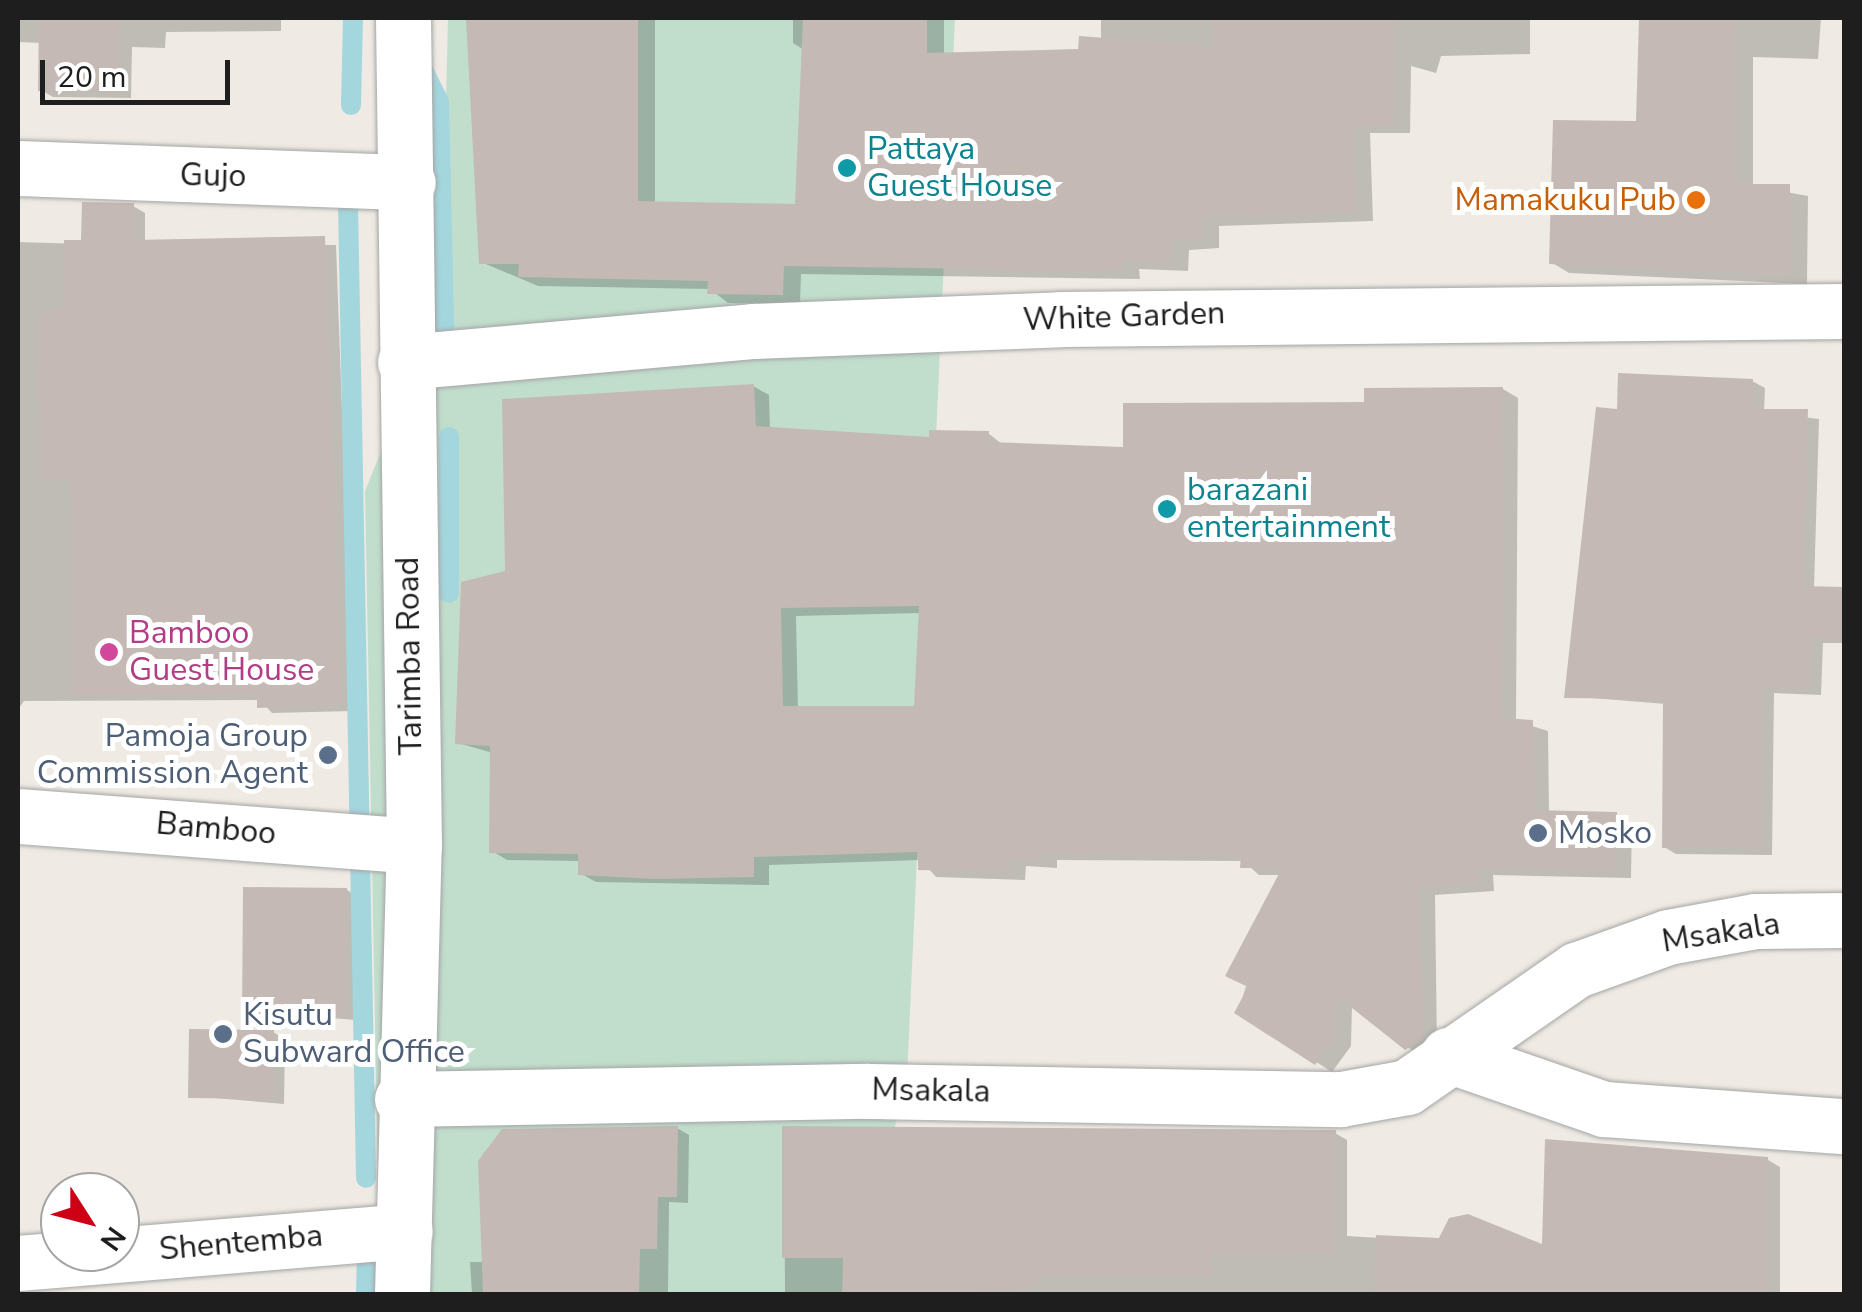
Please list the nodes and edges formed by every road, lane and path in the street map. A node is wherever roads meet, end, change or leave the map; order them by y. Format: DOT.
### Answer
graph roads {
  1 [pos="402,18"];
  2 [pos="18,168"];
  3 [pos="408,182"];
  4 [pos="1844,312"];
  5 [pos="404,362"];
  6 [pos="18,816"];
  7 [pos="414,846"];
  8 [pos="1844,920"];
  9 [pos="1448,1055"];
  10 [pos="402,1099"];
  11 [pos="1844,1126"];
  12 [pos="406,1231"];
  13 [pos="18,1263"];
  14 [pos="402,1294"];
  1 -- 3 [label="street, Tarimba Road"];
  2 -- 3 [label="street, Gujo"];
  3 -- 5 [label="street, Tarimba Road"];
  4 -- 5 [label="street, White Garden"];
  5 -- 7 [label="street, Tarimba Road"];
  6 -- 7 [label="street, Bamboo"];
  7 -- 10 [label="street, Tarimba Road"];
  8 -- 9 [label="street, Msakala"];
  9 -- 10 [label="street, Msakala"];
  9 -- 11 [label="street"];
  10 -- 12 [label="street, Tarimba Road"];
  12 -- 13 [label="street, Shentemba"];
  12 -- 14 [label="street, Tarimba Road"];
}
